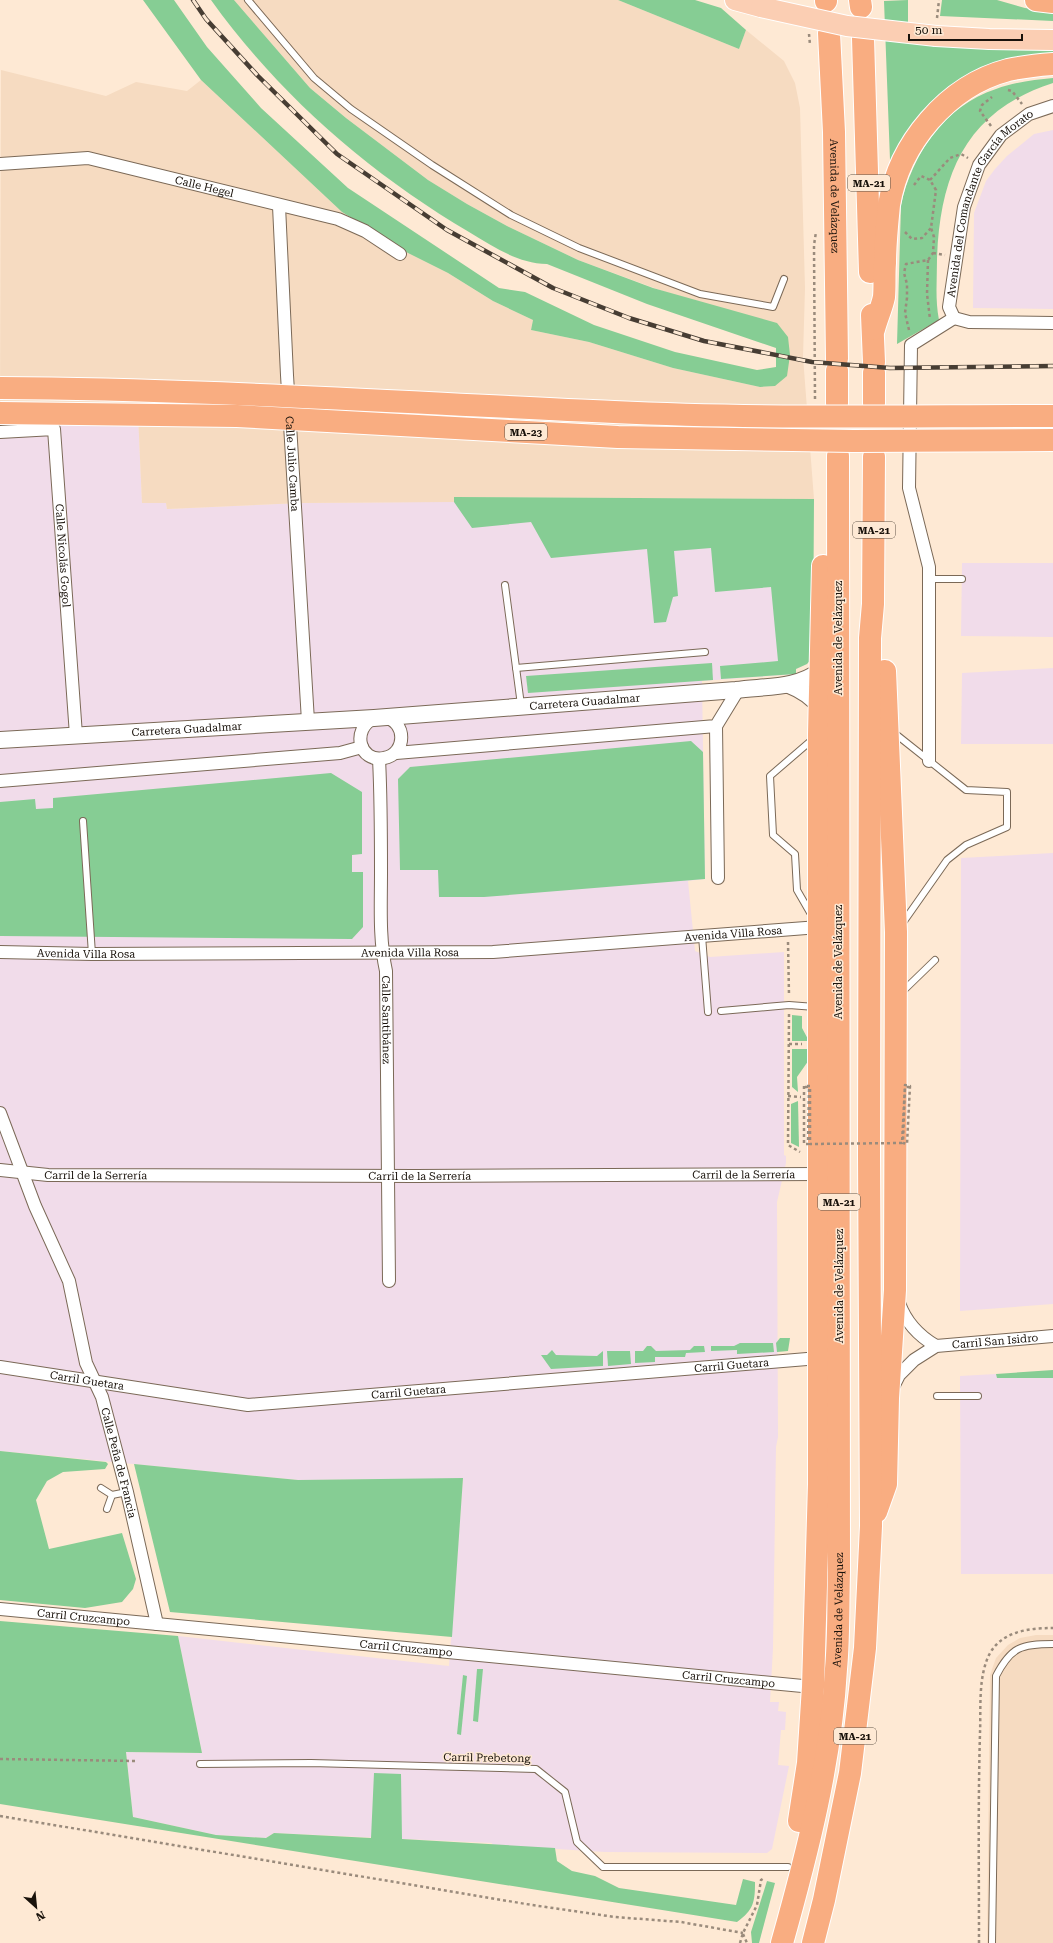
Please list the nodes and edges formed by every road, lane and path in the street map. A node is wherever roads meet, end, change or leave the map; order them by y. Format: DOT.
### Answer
graph roads {
  1 [pos="248,0"];
  2 [pos="735,0"];
  3 [pos="939,0"];
  4 [pos="1036,0"];
  5 [pos="1053,2"];
  6 [pos="765,4"];
  7 [pos="937,27"];
  8 [pos="1053,31"];
  9 [pos="829,33"];
  10 [pos="862,38"];
  11 [pos="1053,40"];
  12 [pos="1053,64"];
  13 [pos="1006,90"];
  14 [pos="995,95"];
  15 [pos="1053,106"];
  16 [pos="1029,114"];
  17 [pos="1000,135"];
  18 [pos="0,164"];
  19 [pos="979,165"];
  20 [pos="930,180"];
  21 [pos="912,187"];
  22 [pos="279,206"];
  23 [pos="905,225"];
  24 [pos="931,228"];
  25 [pos="816,230"];
  26 [pos="400,254"];
  27 [pos="928,260"];
  28 [pos="784,279"];
  29 [pos="954,318"];
  30 [pos="923,323"];
  31 [pos="1053,323"];
  32 [pos="916,327"];
  33 [pos="874,329"];
  34 [pos="0,388"];
  35 [pos="815,401"];
  36 [pos="837,403"];
  37 [pos="874,403"];
  38 [pos="0,413"];
  39 [pos="1053,416"];
  40 [pos="0,432"];
  41 [pos="1053,440"];
  42 [pos="874,456"];
  43 [pos="929,578"];
  44 [pos="962,579"];
  45 [pos="505,585"];
  46 [pos="874,604"];
  47 [pos="705,652"];
  48 [pos="516,668"];
  49 [pos="821,670"];
  50 [pos="789,685"];
  51 [pos="738,690"];
  52 [pos="522,707"];
  53 [pos="820,707"];
  54 [pos="378,717"];
  55 [pos="308,721"];
  56 [pos="716,726"];
  57 [pos="886,727"];
  58 [pos="819,734"];
  59 [pos="76,735"];
  60 [pos="0,740"];
  61 [pos="362,747"];
  62 [pos="396,753"];
  63 [pos="379,759"];
  64 [pos="929,761"];
  65 [pos="0,781"];
  66 [pos="83,822"];
  67 [pos="718,878"];
  68 [pos="819,927"];
  69 [pos="788,929"];
  70 [pos="896,932"];
  71 [pos="702,936"];
  72 [pos="0,952"];
  73 [pos="382,953"];
  74 [pos="92,954"];
  75 [pos="935,960"];
  76 [pos="896,997"];
  77 [pos="789,1005"];
  78 [pos="819,1007"];
  79 [pos="721,1011"];
  80 [pos="708,1012"];
  81 [pos="805,1087"];
  82 [pos="909,1087"];
  83 [pos="0,1113"];
  84 [pos="801,1152"];
  85 [pos="0,1170"];
  86 [pos="21,1172"];
  87 [pos="819,1174"];
  88 [pos="388,1176"];
  89 [pos="388,1281"];
  90 [pos="896,1290"];
  91 [pos="1053,1336"];
  92 [pos="936,1346"];
  93 [pos="819,1358"];
  94 [pos="0,1367"];
  95 [pos="94,1381"];
  96 [pos="936,1396"];
  97 [pos="978,1396"];
  98 [pos="888,1398"];
  99 [pos="101,1488"];
  100 [pos="127,1492"];
  101 [pos="112,1495"];
  102 [pos="107,1509"];
  103 [pos="871,1526"];
  104 [pos="0,1609"];
  105 [pos="157,1624"];
  106 [pos="1053,1644"];
  107 [pos="813,1686"];
  108 [pos="0,1760"];
  109 [pos="137,1761"];
  110 [pos="200,1764"];
  111 [pos="0,1816"];
  112 [pos="788,1867"];
  113 [pos="743,1934"];
  114 [pos="740,1943"];
  115 [pos="747,1943"];
  116 [pos="770,1943"];
  117 [pos="782,1943"];
  118 [pos="813,1943"];
  119 [pos="992,1943"];
  1 -- 28 [label="lane"];
  2 -- 6 [label="main road"];
  3 -- 7 [label="path"];
  4 -- 5 [label="highway"];
  6 -- 7 [label="main road, bridge"];
  7 -- 8 [label="main road"];
  7 -- 11 [label="main road"];
  9 -- 36 [label="highway, Avenida de Velázquez / MA-21"];
  10 -- 33 [label="highway, MA-21"];
  12 -- 33 [label="highway"];
  13 -- 16 [label="path"];
  14 -- 17 [label="path"];
  15 -- 16 [label="street, Avenida del Comandante García Morato"];
  16 -- 17 [label="street, Avenida del Comandante García Morato"];
  17 -- 19 [label="street, Avenida del Comandante García Morato"];
  18 -- 22 [label="street, Calle Hegel"];
  19 -- 20 [label="path"];
  19 -- 29 [label="street, Avenida del Comandante García Morato"];
  20 -- 21 [label="path"];
  20 -- 24 [label="path"];
  22 -- 26 [label="street, Calle Hegel"];
  22 -- 55 [label="street, Calle Julio Camba"];
  23 -- 24 [label="path"];
  24 -- 27 [label="path"];
  25 -- 35 [label="path"];
  27 -- 30 [label="path"];
  27 -- 32 [label="path"];
  29 -- 31 [label="street"];
  29 -- 43 [label="street"];
  33 -- 37 [label="highway, MA-21"];
  34 -- 39 [label="highway, MA-23, bridge"];
  38 -- 41 [label="highway, MA-23, bridge"];
  40 -- 59 [label="street, Calle Nicolás Gogol"];
  42 -- 46 [label="highway, MA-21"];
  43 -- 44 [label="lane"];
  43 -- 64 [label="street"];
  45 -- 48 [label="lane"];
  46 -- 57 [label="highway"];
  46 -- 103 [label="highway, MA-21"];
  47 -- 48 [label="lane"];
  48 -- 52 [label="lane"];
  49 -- 50 [label="street, Carretera Guadalmar"];
  49 -- 53 [label="highway"];
  49 -- 117 [label="highway, Avenida de Velázquez / MA-21"];
  50 -- 51 [label="street, Carretera Guadalmar"];
  50 -- 53 [label="street"];
  51 -- 52 [label="street, Carretera Guadalmar"];
  51 -- 56 [label="street"];
  52 -- 54 [label="street, Carretera Guadalmar"];
  53 -- 58 [label="highway"];
  54 -- 55 [label="street, Carretera Guadalmar"];
  54 -- 61 [label="street"];
  54 -- 62 [label="street"];
  55 -- 59 [label="street, Carretera Guadalmar"];
  56 -- 62 [label="street"];
  56 -- 67 [label="street"];
  57 -- 64 [label="lane"];
  57 -- 70 [label="highway"];
  58 -- 68 [label="highway"];
  58 -- 68 [label="lane"];
  59 -- 60 [label="street, Carretera Guadalmar"];
  61 -- 63 [label="street"];
  61 -- 65 [label="street"];
  62 -- 63 [label="street"];
  63 -- 73 [label="street, Calle Santibánez"];
  64 -- 70 [label="lane"];
  66 -- 74 [label="lane"];
  68 -- 69 [label="street, Avenida Villa Rosa"];
  68 -- 78 [label="highway"];
  69 -- 71 [label="street, Avenida Villa Rosa"];
  69 -- 77 [label="path"];
  70 -- 76 [label="highway"];
  71 -- 73 [label="street, Avenida Villa Rosa"];
  71 -- 80 [label="lane"];
  72 -- 74 [label="street, Avenida Villa Rosa"];
  73 -- 74 [label="street, Avenida Villa Rosa"];
  73 -- 88 [label="street, Calle Santibánez"];
  75 -- 76 [label="lane"];
  76 -- 90 [label="highway"];
  77 -- 78 [label="lane"];
  77 -- 79 [label="lane"];
  77 -- 84 [label="path"];
  78 -- 87 [label="highway"];
  81 -- 82 [label="path, bridge"];
  83 -- 86 [label="street, Calle Peña de Francia"];
  85 -- 86 [label="street, Carril de la Serrería"];
  86 -- 88 [label="street, Carril de la Serrería"];
  86 -- 95 [label="street, Calle Peña de Francia"];
  87 -- 88 [label="street, Carril de la Serrería"];
  87 -- 93 [label="highway"];
  88 -- 89 [label="street, Calle Santibánez"];
  90 -- 92 [label="street"];
  90 -- 98 [label="highway"];
  91 -- 92 [label="street, Carril San Isidro"];
  92 -- 98 [label="street"];
  93 -- 95 [label="street, Carril Guetara"];
  93 -- 107 [label="highway"];
  94 -- 95 [label="street, Carril Guetara"];
  95 -- 100 [label="street, Calle Peña de Francia"];
  96 -- 97 [label="lane"];
  98 -- 103 [label="highway"];
  99 -- 101 [label="lane"];
  100 -- 101 [label="lane"];
  100 -- 105 [label="street, Calle Peña de Francia"];
  101 -- 102 [label="lane"];
  103 -- 118 [label="highway, MA-21"];
  104 -- 105 [label="street, Carril Cruzcampo"];
  105 -- 107 [label="street, Carril Cruzcampo"];
  106 -- 119 [label="lane"];
  107 -- 112 [label="highway"];
  108 -- 109 [label="path"];
  110 -- 112 [label="lane, Carril Prebetong"];
  111 -- 113 [label="path"];
  112 -- 113 [label="path"];
  112 -- 116 [label="highway"];
  113 -- 114 [label="path"];
  113 -- 115 [label="path"];
}
